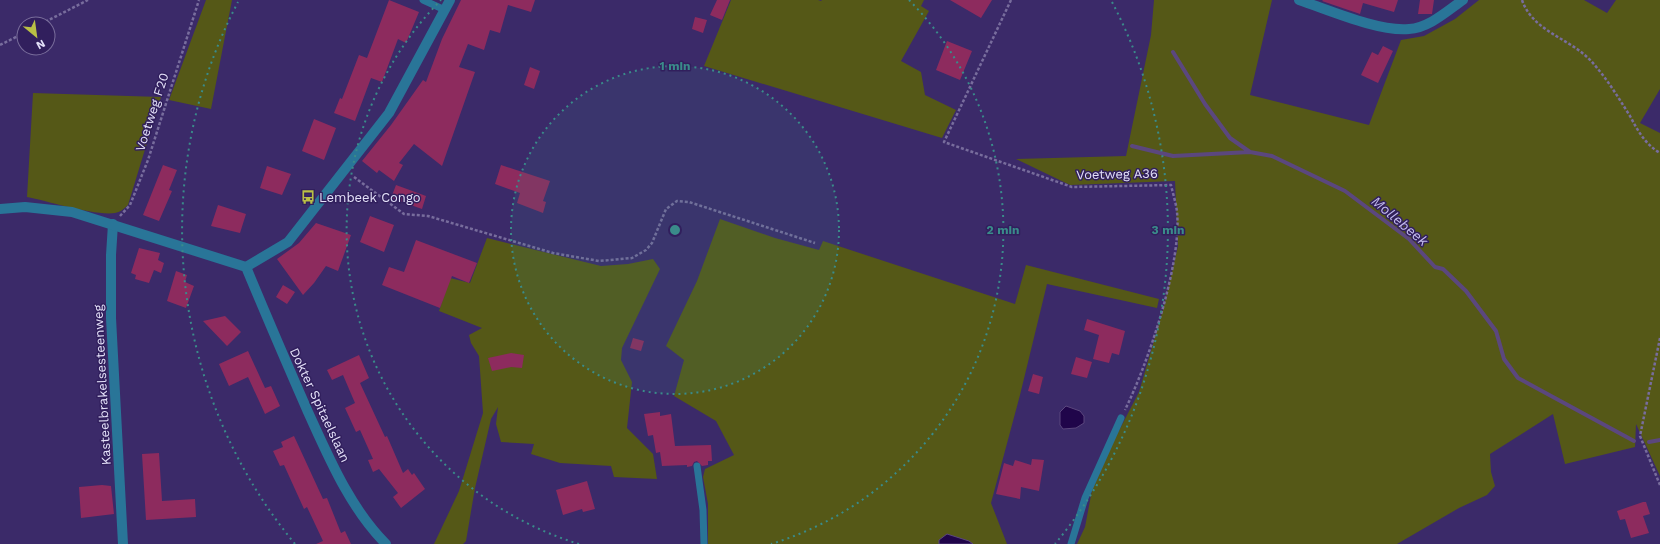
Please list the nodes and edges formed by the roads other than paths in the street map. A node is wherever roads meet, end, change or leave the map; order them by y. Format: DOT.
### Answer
graph roads {
  1 [pos="423,0"];
  2 [pos="450,0"];
  3 [pos="1300,0"];
  4 [pos="1463,0"];
  5 [pos="445,10"];
  6 [pos="0,209"];
  7 [pos="113,224"];
  8 [pos="246,267"];
  9 [pos="1121,418"];
  10 [pos="697,466"];
  11 [pos="123,544"];
  12 [pos="386,544"];
  13 [pos="704,544"];
  14 [pos="1071,544"];
  1 -- 5 [label="lane"];
  2 -- 5 [label="street"];
  3 -- 4 [label="street"];
  5 -- 8 [label="street"];
  6 -- 7 [label="street"];
  7 -- 8 [label="street"];
  7 -- 11 [label="street, Kasteelbrakelsesteenweg"];
  8 -- 12 [label="street, Dokter Spitaelslaan"];
  9 -- 14 [label="lane"];
  10 -- 13 [label="lane"];
}
